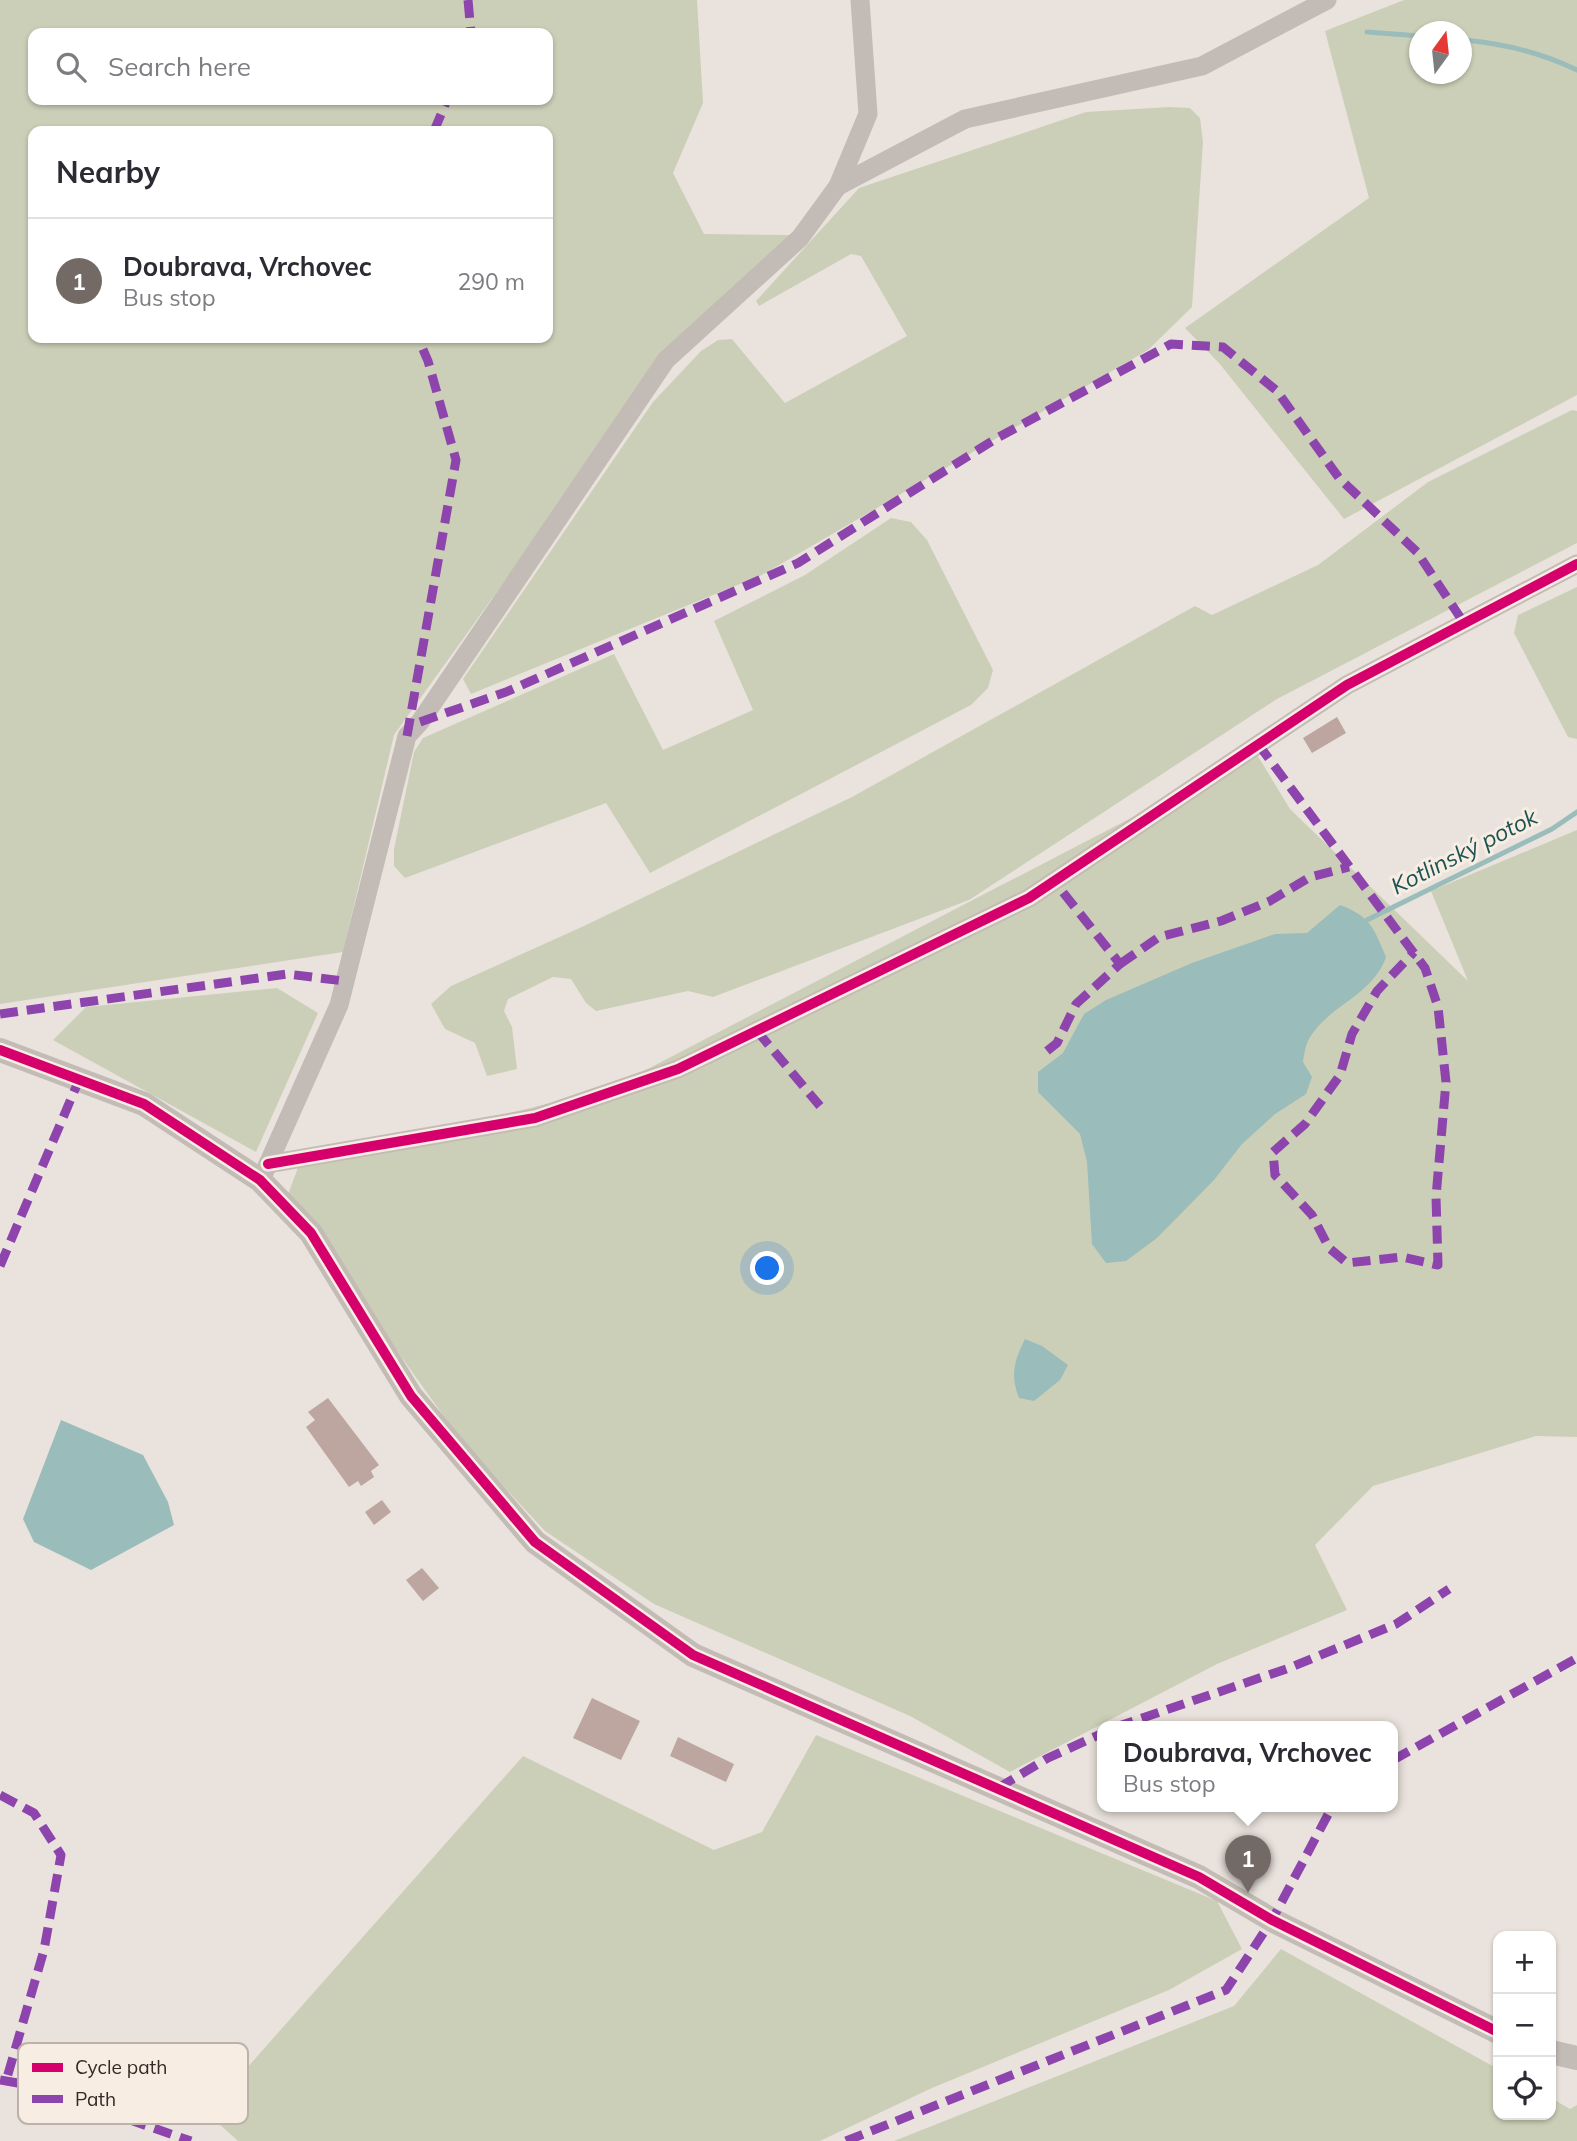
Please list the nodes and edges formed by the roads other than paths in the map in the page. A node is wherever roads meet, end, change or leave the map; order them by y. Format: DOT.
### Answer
graph roads {
  1 [pos="860,0"];
  2 [pos="1327,0"];
  3 [pos="838,186"];
  4 [pos="1577,564"];
  5 [pos="0,1050"];
  6 [pos="264,1172"];
  7 [pos="1493,2030"];
  8 [pos="1556,2053"];
  9 [pos="1577,2059"];
  1 -- 3 [label="street"];
  2 -- 3 [label="street"];
  3 -- 6 [label="street"];
  4 -- 6 [label="street"];
  5 -- 6 [label="street"];
  6 -- 7 [label="street"];
  8 -- 9 [label="street"];
}
